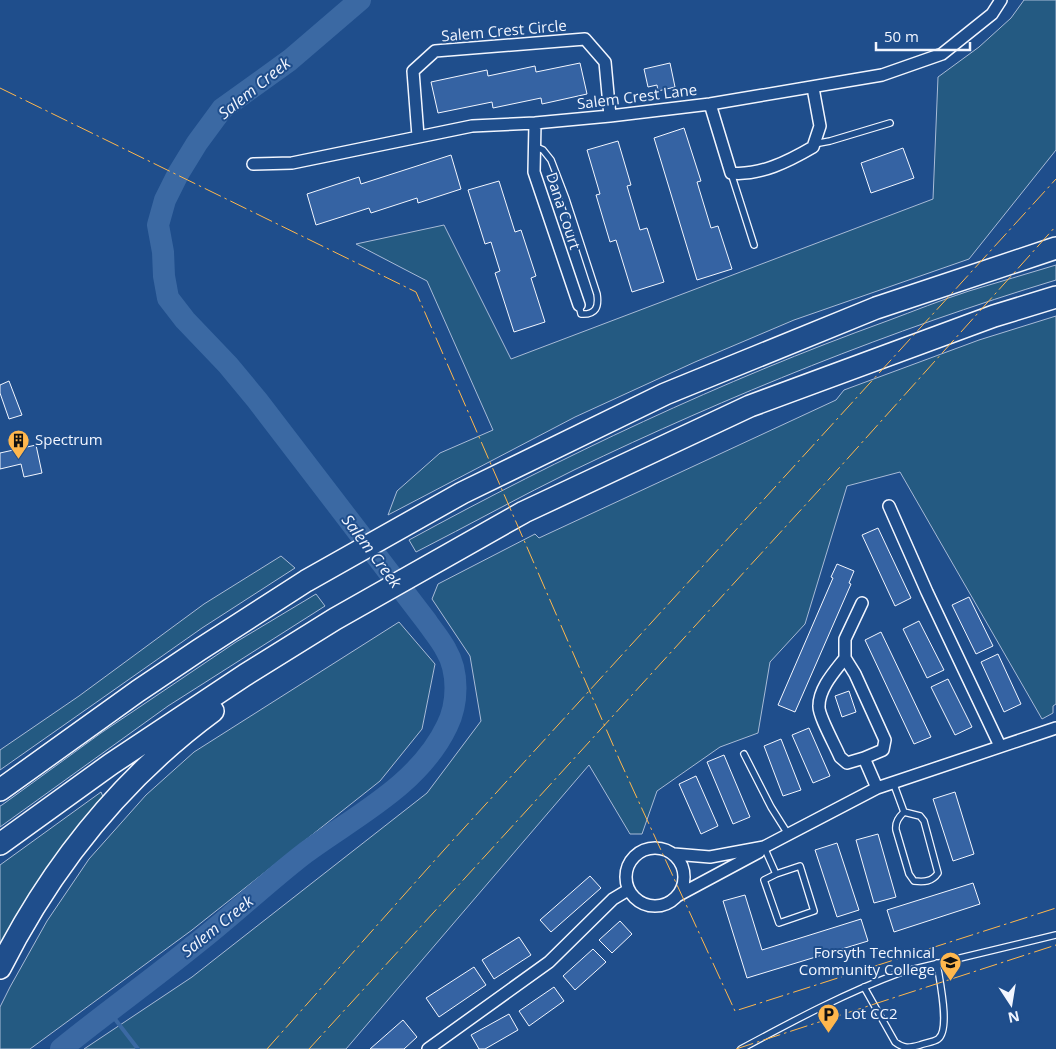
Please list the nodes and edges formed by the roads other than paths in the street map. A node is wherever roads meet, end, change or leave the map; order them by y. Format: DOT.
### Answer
graph roads {
  1 [pos="1002,0"];
  2 [pos="813,88"];
  3 [pos="710,104"];
  4 [pos="610,116"];
  5 [pos="535,123"];
  6 [pos="890,123"];
  7 [pos="418,136"];
  8 [pos="814,144"];
  9 [pos="534,146"];
  10 [pos="253,164"];
  11 [pos="731,173"];
  12 [pos="754,246"];
  13 [pos="1056,248"];
  14 [pos="1056,297"];
  15 [pos="579,306"];
  16 [pos="889,506"];
  17 [pos="862,603"];
  18 [pos="335,619"];
  19 [pos="845,658"];
  20 [pos="1056,728"];
  21 [pos="1000,746"];
  22 [pos="744,754"];
  23 [pos="864,758"];
  24 [pos="893,782"];
  25 [pos="877,788"];
  26 [pos="0,790"];
  27 [pos="904,812"];
  28 [pos="788,834"];
  29 [pos="0,844"];
  30 [pos="764,847"];
  31 [pos="674,854"];
  32 [pos="776,874"];
  33 [pos="628,890"];
  34 [pos="677,896"];
  35 [pos="1056,935"];
  36 [pos="937,963"];
  37 [pos="0,968"];
  38 [pos="864,988"];
  39 [pos="428,1049"];
  40 [pos="741,1049"];
  1 -- 2 [label="street, Salem Crest Lane"];
  2 -- 3 [label="street, Salem Crest Lane"];
  2 -- 8 [label="street"];
  3 -- 4 [label="street, Salem Crest Lane"];
  3 -- 11 [label="street"];
  4 -- 5 [label="street, Salem Crest Lane"];
  4 -- 7 [label="street, Salem Crest Circle"];
  5 -- 7 [label="street, Salem Crest Lane"];
  5 -- 9 [label="street, Dana Court"];
  6 -- 8 [label="lane"];
  7 -- 10 [label="street, Salem Crest Lane"];
  8 -- 11 [label="street"];
  9 -- 15 [label="street, Dana Court"];
  9 -- 15 [label="lane"];
  11 -- 12 [label="lane"];
  13 -- 26 [label="highway"];
  14 -- 18 [label="highway"];
  16 -- 21 [label="street"];
  17 -- 19 [label="street"];
  18 -- 29 [label="highway"];
  18 -- 37 [label="highway"];
  19 -- 23 [label="street"];
  19 -- 23 [label="street"];
  20 -- 21 [label="street"];
  21 -- 24 [label="street"];
  22 -- 28 [label="lane"];
  23 -- 25 [label="street"];
  24 -- 25 [label="street"];
  24 -- 27 [label="lane"];
  25 -- 28 [label="street"];
  27 -- 27 [label="lane"];
  28 -- 30 [label="street"];
  30 -- 31 [label="street"];
  30 -- 32 [label="lane"];
  30 -- 34 [label="street"];
  31 -- 33 [label="street"];
  31 -- 34 [label="street"];
  32 -- 32 [label="lane"];
  33 -- 34 [label="street"];
  33 -- 39 [label="street"];
  35 -- 36 [label="lane"];
  36 -- 38 [label="lane"];
  36 -- 38 [label="lane"];
  38 -- 40 [label="lane"];
}
